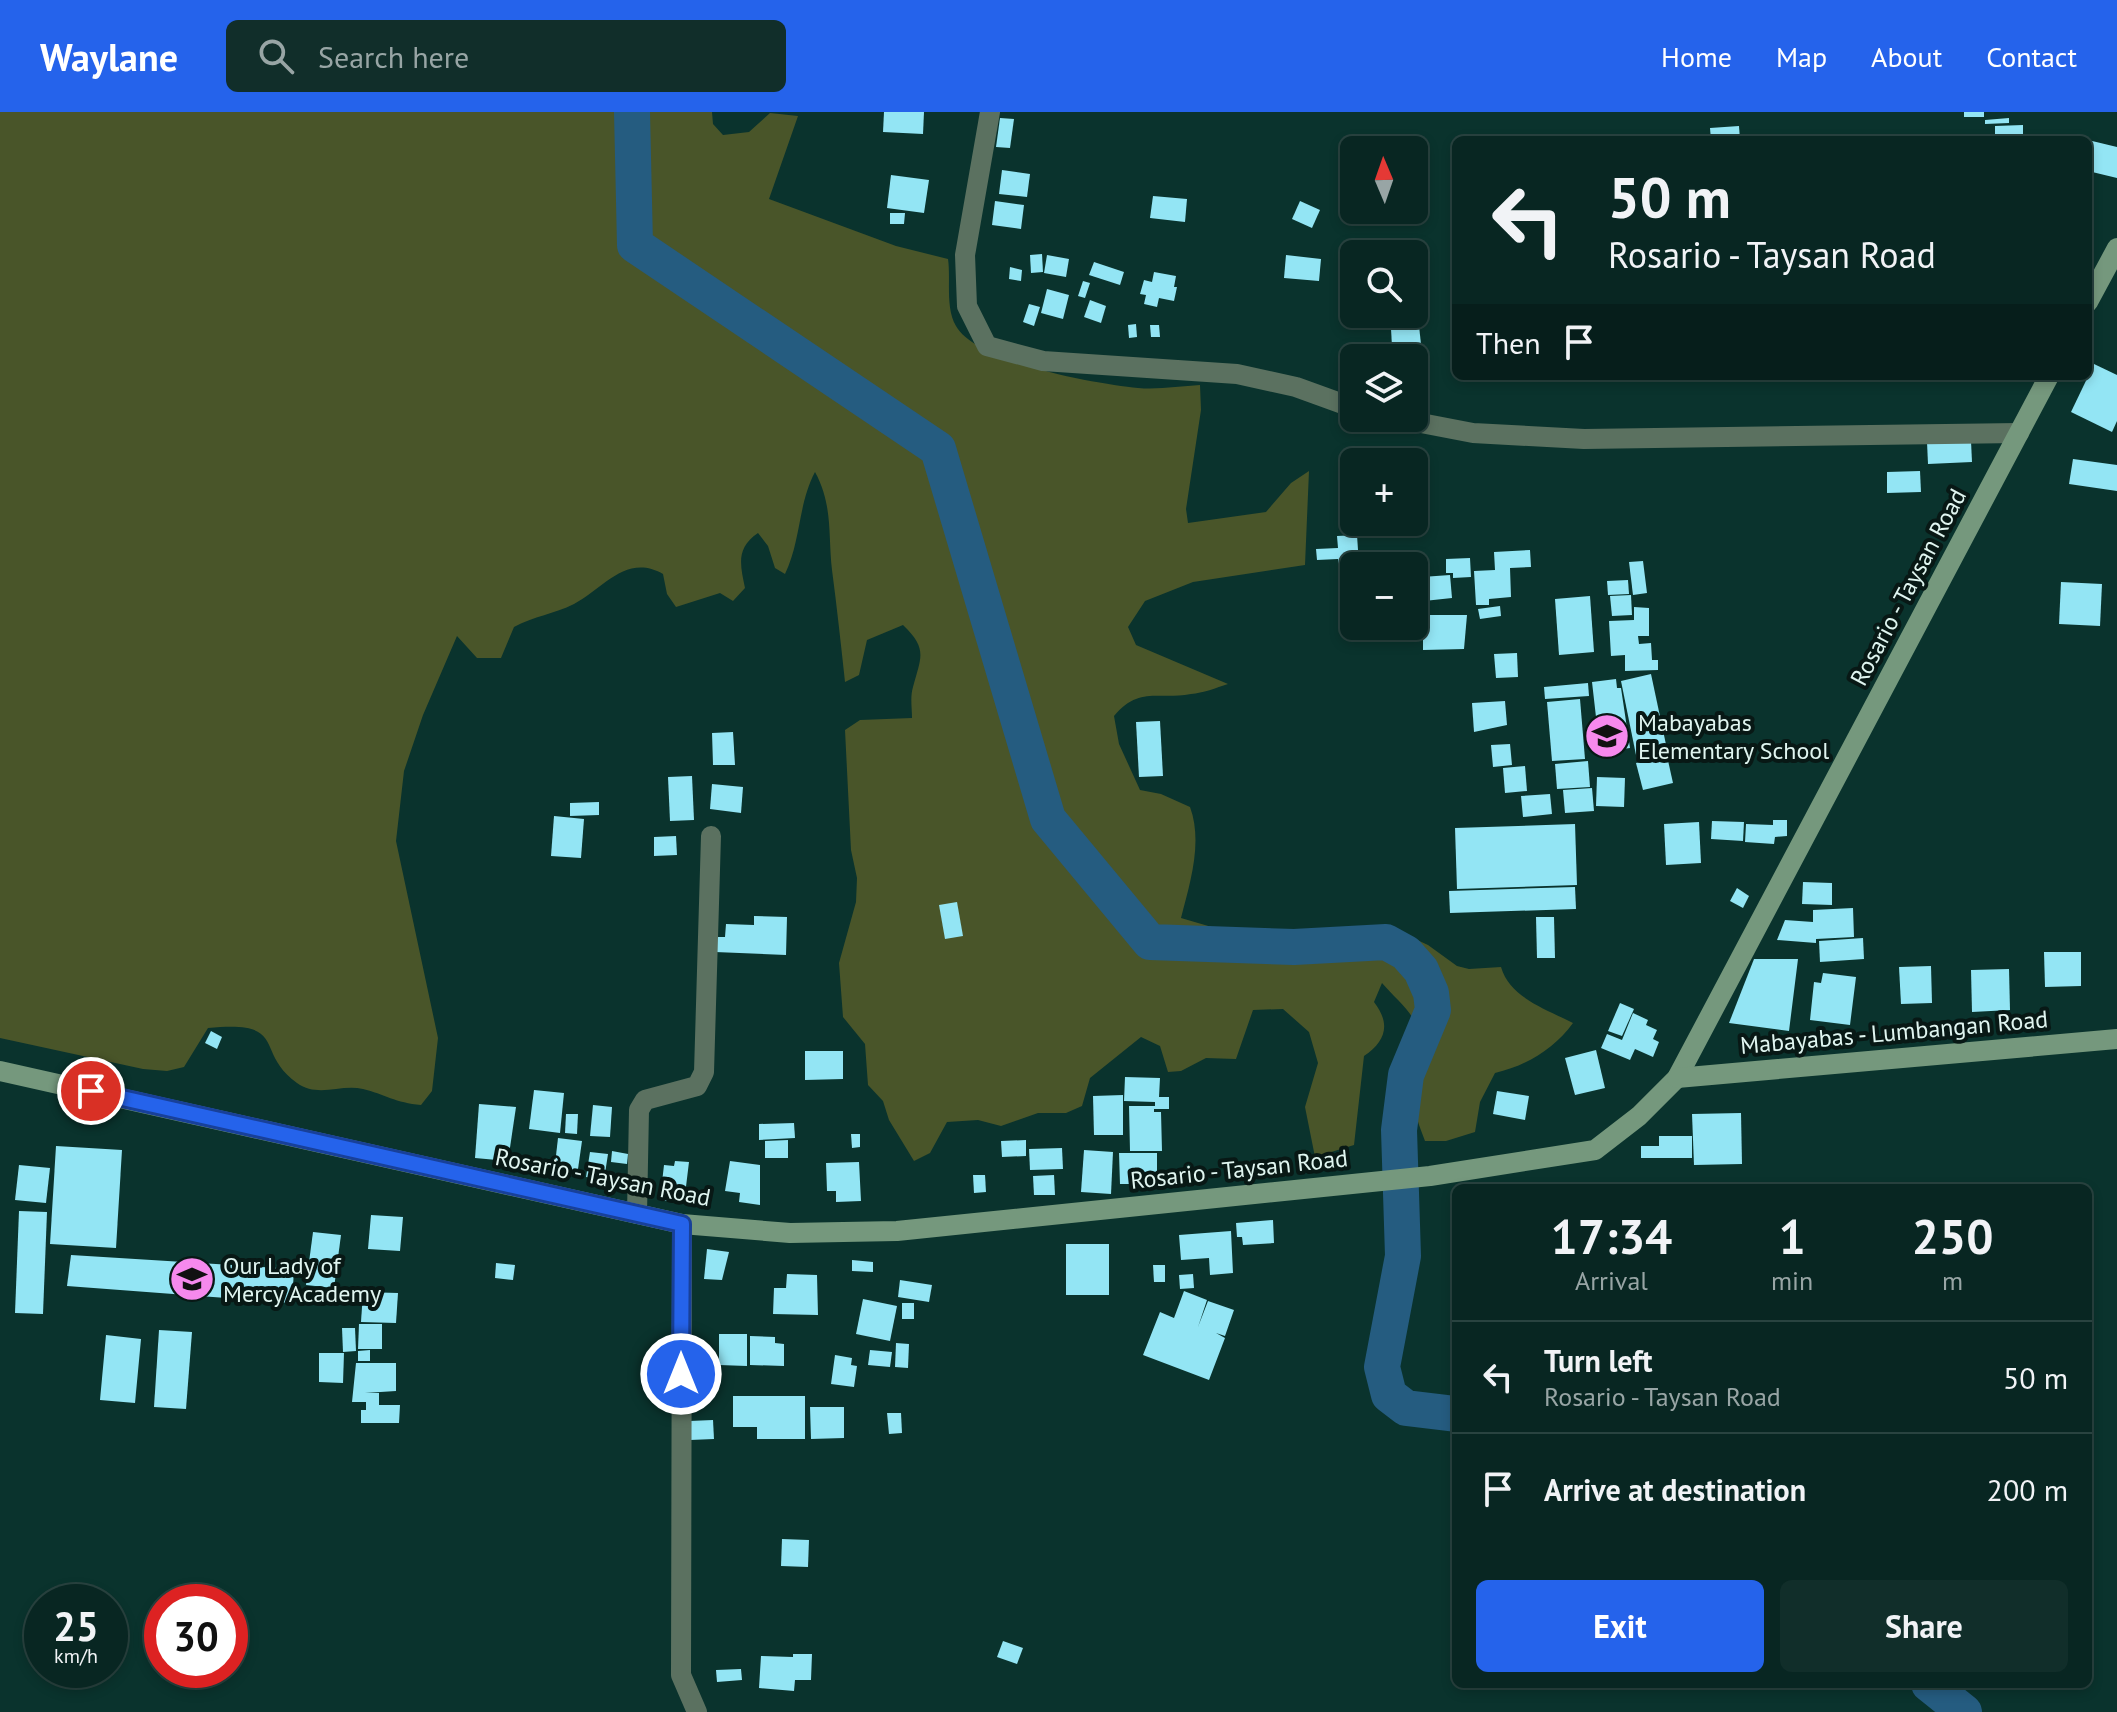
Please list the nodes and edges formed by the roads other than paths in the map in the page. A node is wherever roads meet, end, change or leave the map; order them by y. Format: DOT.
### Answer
graph roads {
  1 [pos="990,112"];
  2 [pos="2117,248"];
  3 [pos="2092,295"];
  4 [pos="2047,380"];
  5 [pos="1340,403"];
  6 [pos="1428,424"];
  7 [pos="2019,433"];
  8 [pos="711,836"];
  9 [pos="2117,1039"];
  10 [pos="0,1071"];
  11 [pos="1677,1078"];
  12 [pos="637,1214"];
  13 [pos="682,1224"];
  14 [pos="697,1712"];
  1 -- 5 [label="street"];
  2 -- 3 [label="main road"];
  4 -- 7 [label="main road, Rosario - Taysan Road"];
  6 -- 7 [label="street"];
  7 -- 11 [label="main road, Rosario - Taysan Road"];
  8 -- 12 [label="street"];
  9 -- 11 [label="main road, Mabayabas - Lumbangan Road"];
  10 -- 12 [label="main road, Rosario - Taysan Road"];
  11 -- 13 [label="main road, Rosario - Taysan Road"];
  12 -- 13 [label="main road, Rosario - Taysan Road"];
  13 -- 14 [label="street"];
}
